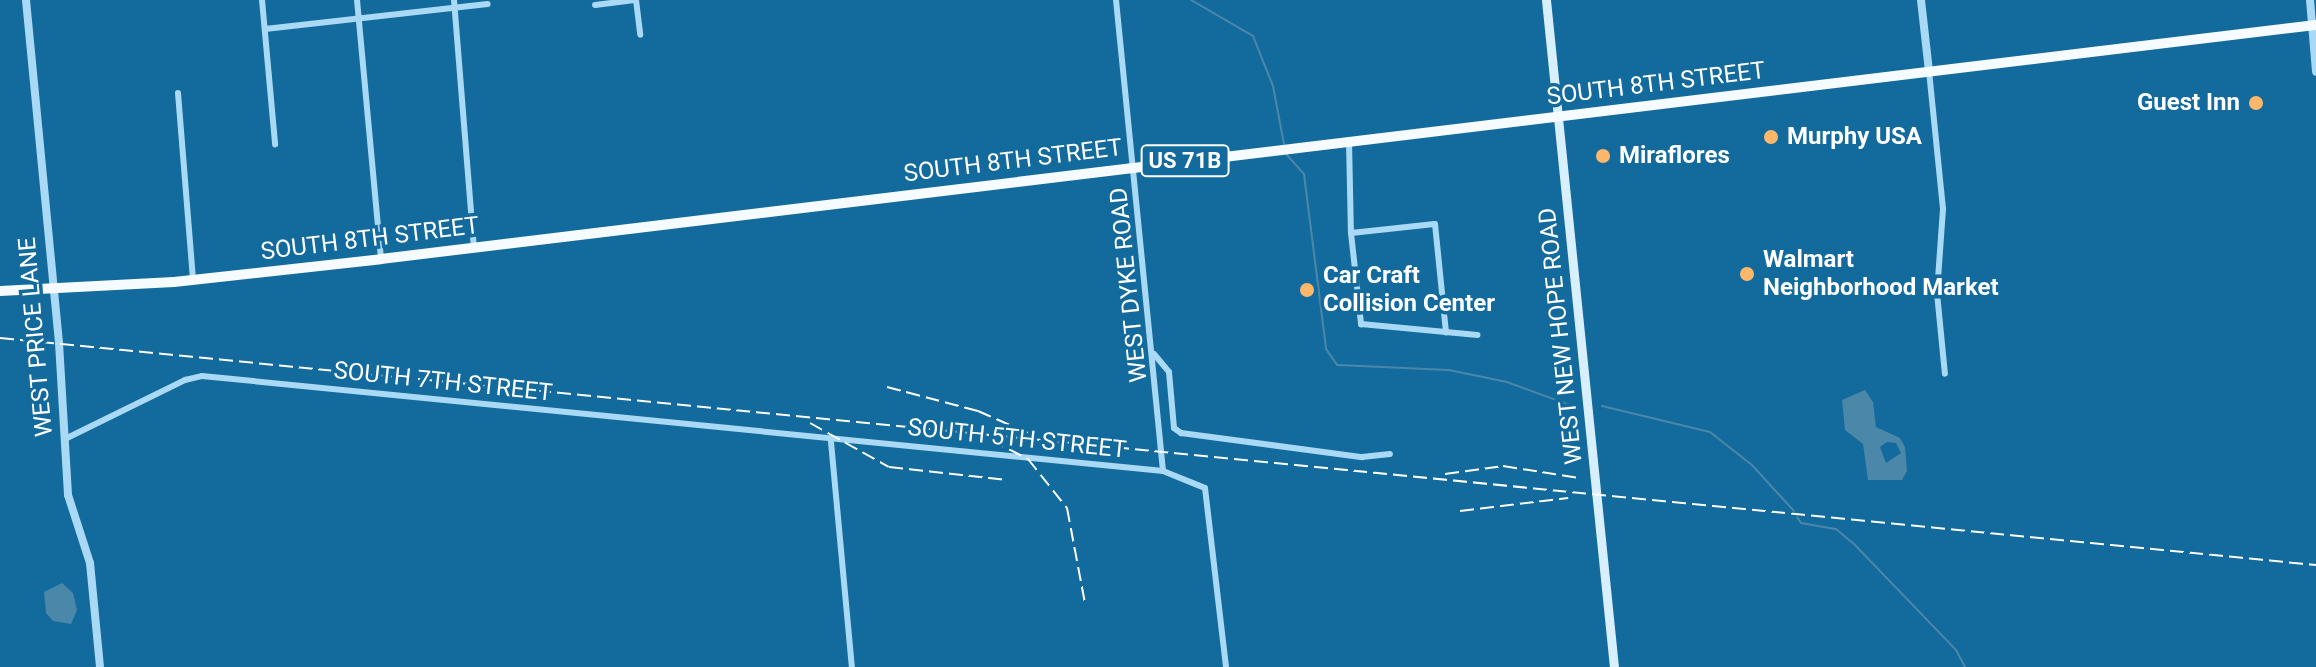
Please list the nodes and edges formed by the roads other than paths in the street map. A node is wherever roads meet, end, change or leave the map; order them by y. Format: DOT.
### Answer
graph roads {
  1 [pos="26,0"];
  2 [pos="262,0"];
  3 [pos="357,0"];
  4 [pos="636,0"];
  5 [pos="1116,0"];
  6 [pos="1546,0"];
  7 [pos="1921,0"];
  8 [pos="2310,0"];
  9 [pos="455,4"];
  10 [pos="488,4"];
  11 [pos="595,5"];
  12 [pos="359,19"];
  13 [pos="2314,25"];
  14 [pos="265,29"];
  15 [pos="640,35"];
  16 [pos="1929,71"];
  17 [pos="2316,72"];
  18 [pos="178,93"];
  19 [pos="1558,116"];
  20 [pos="1349,141"];
  21 [pos="275,144"];
  22 [pos="1135,167"];
  23 [pos="1351,233"];
  24 [pos="474,246"];
  25 [pos="381,259"];
  26 [pos="193,280"];
  27 [pos="53,288"];
  28 [pos="0,291"];
  29 [pos="1446,332"];
  30 [pos="1477,335"];
  31 [pos="1154,354"];
  32 [pos="1945,374"];
  33 [pos="65,439"];
  34 [pos="831,442"];
  35 [pos="1390,454"];
  36 [pos="1163,471"];
  37 [pos="100,667"];
  38 [pos="852,667"];
  39 [pos="1226,667"];
  40 [pos="1614,667"];
  1 -- 27 [label="street, WEST PRICE LANE"];
  2 -- 14 [label="street"];
  3 -- 12 [label="street"];
  4 -- 11 [label="street"];
  4 -- 15 [label="street"];
  5 -- 22 [label="street, WEST DYKE ROAD"];
  6 -- 19 [label="main road, WEST NEW HOPE ROAD"];
  7 -- 16 [label="street"];
  8 -- 13 [label="street"];
  9 -- 10 [label="street"];
  9 -- 12 [label="street"];
  9 -- 24 [label="street"];
  12 -- 14 [label="street"];
  12 -- 25 [label="street"];
  13 -- 16 [label="main road, SOUTH 8TH STREET / US 71B"];
  13 -- 17 [label="street"];
  14 -- 21 [label="street"];
  16 -- 19 [label="main road, SOUTH 8TH STREET / US 71B"];
  16 -- 32 [label="street"];
  18 -- 26 [label="street"];
  19 -- 20 [label="main road, SOUTH 8TH STREET / US 71B"];
  19 -- 40 [label="main road, WEST NEW HOPE ROAD"];
  20 -- 22 [label="main road, SOUTH 8TH STREET / US 71B"];
  20 -- 23 [label="street"];
  22 -- 24 [label="main road, SOUTH 8TH STREET / US 71B"];
  22 -- 31 [label="street, WEST DYKE ROAD"];
  23 -- 29 [label="street"];
  23 -- 29 [label="street"];
  24 -- 25 [label="main road, SOUTH 8TH STREET / US 71B"];
  25 -- 26 [label="main road, SOUTH 8TH STREET / US 71B"];
  26 -- 27 [label="main road, SOUTH 8TH STREET / US 71B"];
  27 -- 28 [label="main road, SOUTH 8TH STREET / US 71B"];
  27 -- 33 [label="street, WEST PRICE LANE"];
  29 -- 30 [label="street"];
  31 -- 35 [label="street"];
  31 -- 36 [label="street, WEST DYKE ROAD"];
  33 -- 34 [label="street, SOUTH 7TH STREET"];
  33 -- 37 [label="street, WEST PRICE LANE"];
  34 -- 36 [label="street, SOUTH 5TH STREET"];
  34 -- 38 [label="street"];
  36 -- 39 [label="street, SOUTH 5TH STREET"];
}
